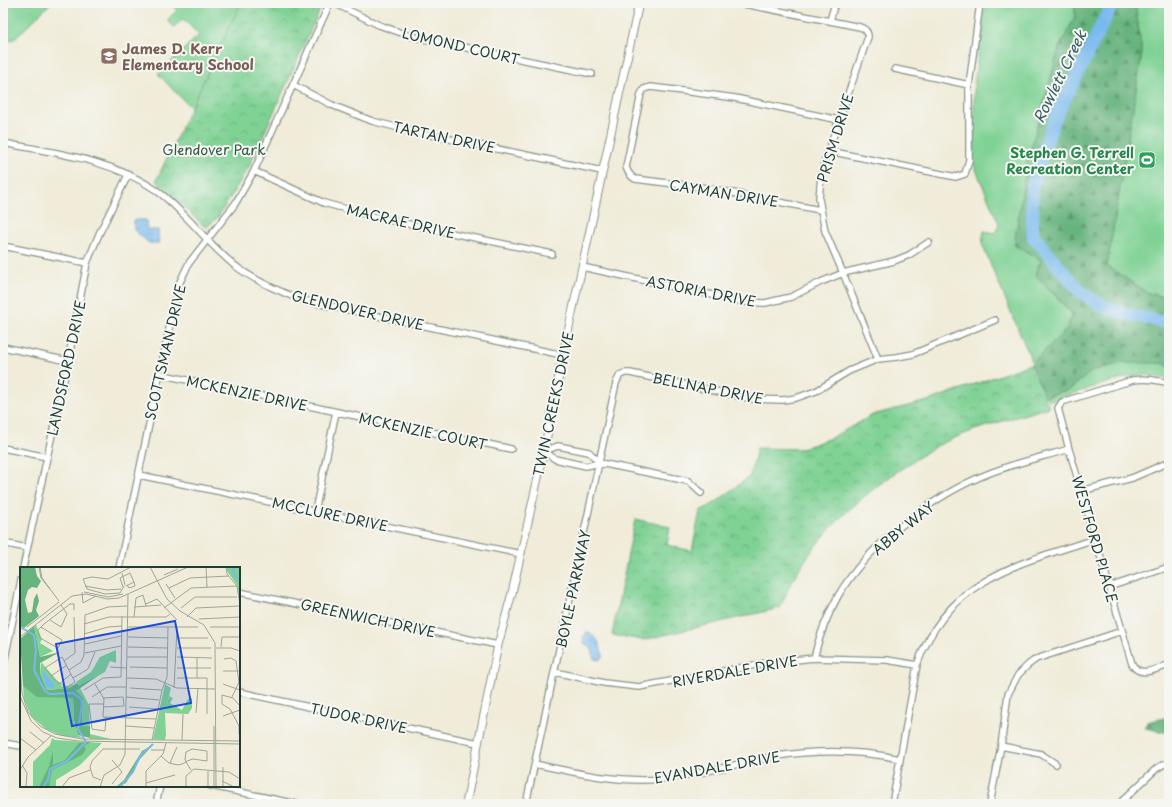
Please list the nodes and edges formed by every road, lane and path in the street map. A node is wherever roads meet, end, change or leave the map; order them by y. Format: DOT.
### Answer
graph roads {
  1 [pos="330,3"];
  2 [pos="334,3"];
  3 [pos="638,3"];
  4 [pos="738,3"];
  5 [pos="835,3"];
  6 [pos="980,3"];
  7 [pos="830,20"];
  8 [pos="895,69"];
  9 [pos="592,74"];
  10 [pos="293,85"];
  11 [pos="969,85"];
  12 [pos="840,120"];
  13 [pos="3,143"];
  14 [pos="829,152"];
  15 [pos="254,171"];
  16 [pos="602,171"];
  17 [pos="128,175"];
  18 [pos="820,210"];
  19 [pos="207,239"];
  20 [pos="929,242"];
  21 [pos="3,246"];
  22 [pos="552,254"];
  23 [pos="87,263"];
  24 [pos="582,267"];
  25 [pos="843,273"];
  26 [pos="995,320"];
  27 [pos="3,347"];
  28 [pos="563,355"];
  29 [pos="878,359"];
  30 [pos="68,361"];
  31 [pos="159,374"];
  32 [pos="620,375"];
  33 [pos="1169,383"];
  34 [pos="336,412"];
  35 [pos="3,448"];
  36 [pos="511,449"];
  37 [pos="1069,449"];
  38 [pos="544,451"];
  39 [pos="47,457"];
  40 [pos="1169,462"];
  41 [pos="600,463"];
  42 [pos="138,475"];
  43 [pos="1081,491"];
  44 [pos="701,493"];
  45 [pos="315,511"];
  46 [pos="1095,539"];
  47 [pos="3,543"];
  48 [pos="27,548"];
  49 [pos="521,554"];
  50 [pos="23,567"];
  51 [pos="120,567"];
  52 [pos="1169,567"];
  53 [pos="20,584"];
  54 [pos="1109,587"];
  55 [pos="240,592"];
  56 [pos="1122,631"];
  57 [pos="6,643"];
  58 [pos="498,645"];
  59 [pos="814,658"];
  60 [pos="917,665"];
  61 [pos="1169,665"];
  62 [pos="3,668"];
  63 [pos="555,672"];
  64 [pos="240,692"];
  65 [pos="3,743"];
  66 [pos="478,743"];
  67 [pos="20,746"];
  68 [pos="1001,746"];
  69 [pos="900,759"];
  70 [pos="535,764"];
  71 [pos="1056,764"];
  72 [pos="1169,764"];
  73 [pos="160,787"];
  74 [pos="216,787"];
  75 [pos="156,804"];
  76 [pos="297,804"];
  77 [pos="466,804"];
  78 [pos="526,804"];
  79 [pos="892,804"];
  80 [pos="990,804"];
  81 [pos="1119,804"];
  1 -- 10 [label="street, SCOTTSMAN DRIVE"];
  2 -- 9 [label="street, LOMOND COURT"];
  3 -- 16 [label="street, TWIN CREEKS DRIVE"];
  4 -- 7 [label="street"];
  5 -- 7 [label="street"];
  6 -- 11 [label="street"];
  7 -- 12 [label="street, PRISM DRIVE"];
  8 -- 11 [label="street"];
  10 -- 15 [label="street, SCOTTSMAN DRIVE"];
  10 -- 16 [label="street, TARTAN DRIVE"];
  11 -- 14 [label="street"];
  12 -- 14 [label="street, PRISM DRIVE"];
  12 -- 18 [label="street, CAYMAN DRIVE"];
  13 -- 17 [label="street, GLENDOVER DRIVE"];
  14 -- 18 [label="street, PRISM DRIVE"];
  15 -- 19 [label="street, SCOTTSMAN DRIVE"];
  15 -- 22 [label="street, MACRAE DRIVE"];
  16 -- 24 [label="street, TWIN CREEKS DRIVE"];
  17 -- 19 [label="street, GLENDOVER DRIVE"];
  17 -- 23 [label="street, LANDSFORD DRIVE"];
  18 -- 25 [label="street, PRISM DRIVE"];
  19 -- 28 [label="street, GLENDOVER DRIVE"];
  19 -- 31 [label="street, SCOTTSMAN DRIVE"];
  20 -- 25 [label="street, ASTORIA DRIVE"];
  21 -- 23 [label="street"];
  23 -- 30 [label="street, LANDSFORD DRIVE"];
  24 -- 25 [label="street, ASTORIA DRIVE"];
  24 -- 28 [label="street, TWIN CREEKS DRIVE"];
  25 -- 29 [label="street, PRISM DRIVE"];
  26 -- 29 [label="street, BELLNAP DRIVE"];
  27 -- 30 [label="street"];
  28 -- 38 [label="street, TWIN CREEKS DRIVE"];
  29 -- 32 [label="street, BELLNAP DRIVE"];
  30 -- 39 [label="street, LANDSFORD DRIVE"];
  31 -- 34 [label="street, MCKENZIE DRIVE"];
  31 -- 42 [label="street, SCOTTSMAN DRIVE"];
  32 -- 41 [label="street, BOYLE PARKWAY"];
  33 -- 37 [label="street, WESTFORD PLACE"];
  34 -- 36 [label="street, MCKENZIE COURT"];
  34 -- 45 [label="street"];
  35 -- 39 [label="street"];
  37 -- 43 [label="street, WESTFORD PLACE"];
  37 -- 59 [label="street, ABBY WAY"];
  38 -- 41 [label="street"];
  38 -- 41 [label="street"];
  38 -- 49 [label="street, TWIN CREEKS DRIVE"];
  39 -- 48 [label="street, LANDSFORD DRIVE"];
  40 -- 43 [label="street"];
  41 -- 44 [label="street"];
  41 -- 63 [label="street, BOYLE PARKWAY"];
  42 -- 45 [label="street, MCCLURE DRIVE"];
  42 -- 51 [label="street, SCOTTSMAN DRIVE"];
  43 -- 46 [label="street, WESTFORD PLACE"];
  45 -- 49 [label="street, MCCLURE DRIVE"];
  46 -- 54 [label="street, WESTFORD PLACE"];
  46 -- 60 [label="street"];
  47 -- 48 [label="street"];
  48 -- 50 [label="street, LANDSFORD DRIVE"];
  49 -- 58 [label="street, TWIN CREEKS DRIVE"];
  52 -- 54 [label="street"];
  53 -- 57 [label="street"];
  54 -- 56 [label="street, WESTFORD PLACE"];
  55 -- 58 [label="street, GREENWICH DRIVE"];
  56 -- 61 [label="street, WESTFORD PLACE"];
  56 -- 68 [label="street"];
  57 -- 62 [label="street"];
  58 -- 66 [label="street, TWIN CREEKS DRIVE"];
  59 -- 60 [label="street, RIVERDALE DRIVE"];
  59 -- 63 [label="street, RIVERDALE DRIVE"];
  60 -- 69 [label="street"];
  63 -- 70 [label="street, BOYLE PARKWAY"];
  64 -- 66 [label="street, TUDOR DRIVE"];
  65 -- 67 [label="street"];
  66 -- 77 [label="street, TWIN CREEKS DRIVE"];
  68 -- 71 [label="street"];
  68 -- 80 [label="street"];
  69 -- 70 [label="street, EVANDALE DRIVE"];
  69 -- 79 [label="street"];
  70 -- 78 [label="street, BOYLE PARKWAY"];
  72 -- 81 [label="street"];
  73 -- 75 [label="street"];
  74 -- 76 [label="street"];
}
